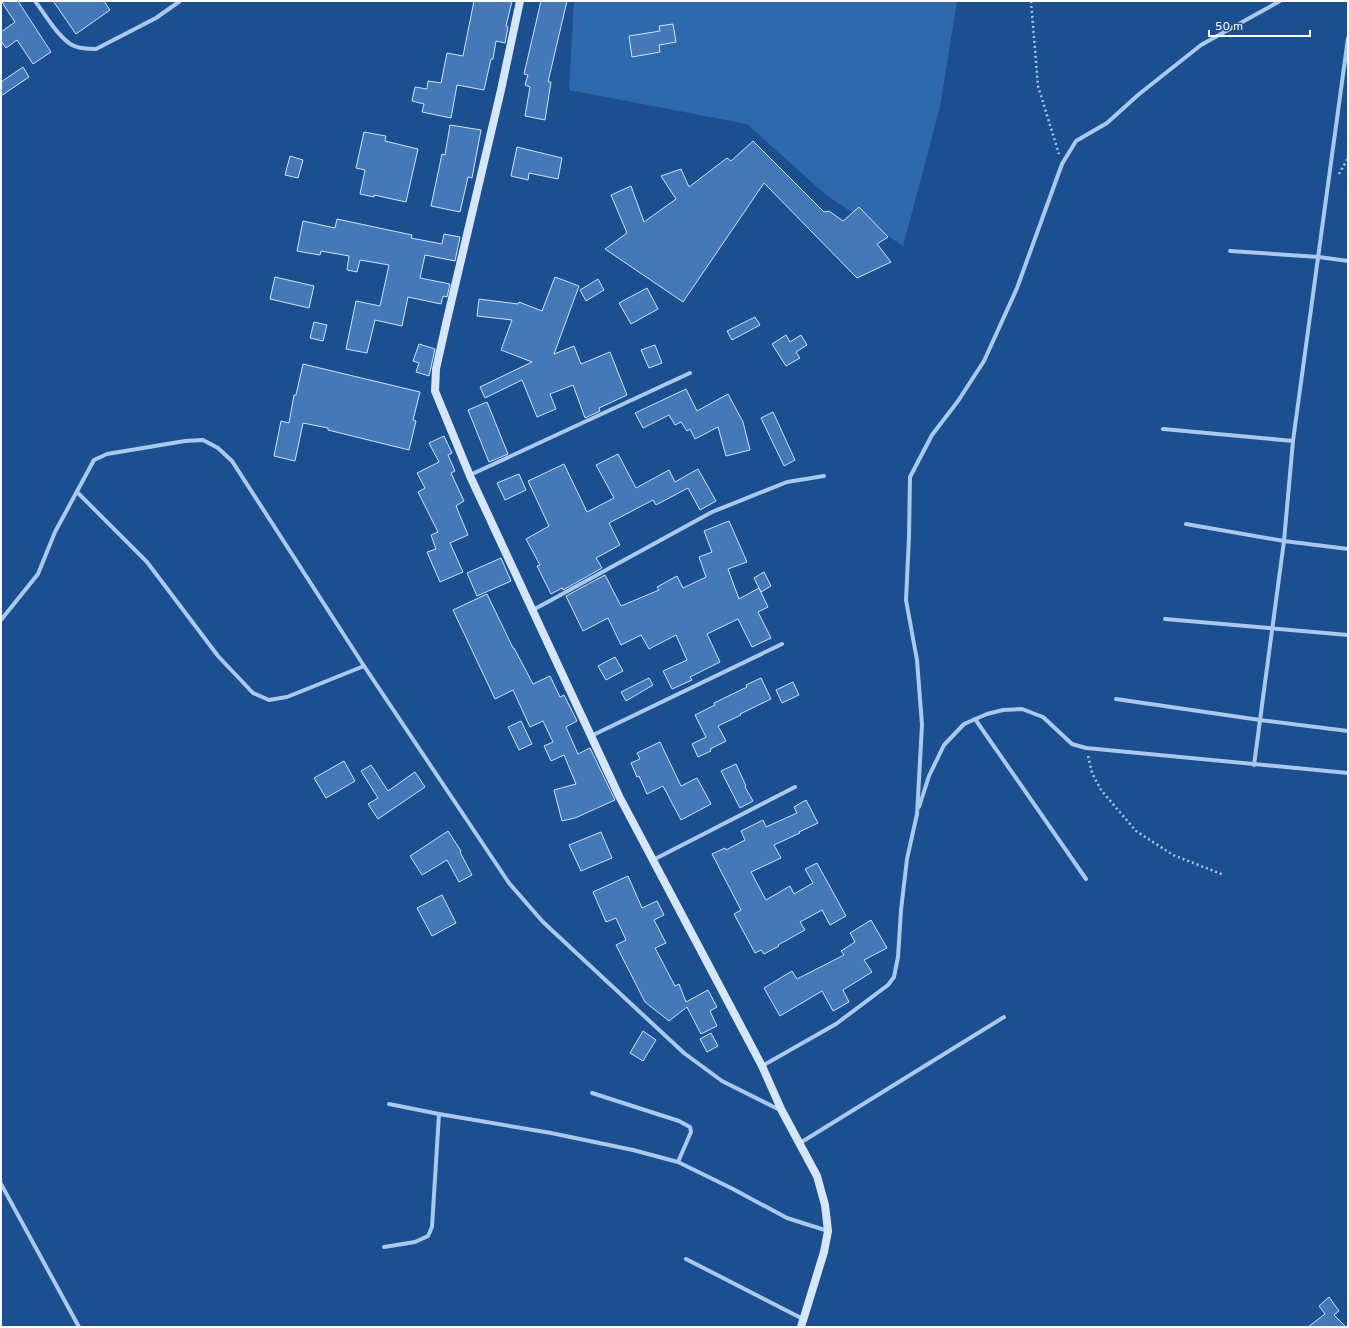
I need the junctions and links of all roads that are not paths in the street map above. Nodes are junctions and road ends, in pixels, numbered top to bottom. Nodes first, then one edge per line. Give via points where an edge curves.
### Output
1 (35, 1) edge
2 (180, 1) edge
3 (520, 1) edge
4 (1280, 1) edge
5 (1348, 38) edge
6 (1230, 251) dead end
7 (1319, 257) junction
8 (1348, 261) edge
9 (690, 373) dead end
10 (1163, 429) dead end
11 (1293, 441) junction
12 (470, 476) junction
13 (824, 476) dead end
14 (77, 492) junction
15 (1186, 524) dead end
16 (1284, 541) junction
17 (1348, 549) edge
18 (532, 610) junction
19 (1165, 619) dead end
20 (1, 620) edge
21 (1272, 627) junction
22 (1348, 635) edge
23 (782, 644) dead end
24 (364, 666) junction
25 (1116, 699) dead end
26 (975, 719) junction
27 (1260, 720) junction
28 (1348, 731) edge
29 (591, 736) junction
30 (1254, 765) junction
31 (1348, 773) edge
32 (795, 787) dead end
33 (917, 815) junction
34 (653, 860) junction
35 (1086, 879) dead end
36 (1004, 1018) dead end
37 (762, 1066) junction
38 (592, 1093) dead end
39 (389, 1104) dead end
40 (782, 1111) junction
41 (439, 1114) junction
42 (800, 1143) junction
43 (678, 1162) junction
44 (1, 1184) edge
45 (828, 1231) junction
46 (384, 1247) dead end
47 (686, 1259) dead end
48 (802, 1323) edge
49 (79, 1327) edge

1 - 2 street via 62,37 72,45 96,50 156,18
3 - 12 street via 436,369 435,391
4 - 33 street via 1201,45 1107,123 1076,142 1062,164 1017,288 984,361 932,435 910,477 906,600 917,660 922,725
5 - 7 street
6 - 7 street
7 - 8 street
7 - 11 street
9 - 12 street
10 - 11 street
11 - 16 street
12 - 18 street
13 - 18 street via 787,482 712,512
14 - 20 street via 55,532 38,574
14 - 24 street via 147,562 218,656 252,693 269,700 287,697
14 - 24 street via 94,460 107,454 203,440 218,448 232,461
15 - 16 street
16 - 17 street
16 - 21 street
18 - 29 street
19 - 21 street
21 - 22 street
21 - 27 street
23 - 29 street
24 - 40 street via 509,883 543,922 684,1053 722,1082
25 - 27 street
26 - 30 street via 1003,710 1022,709 1043,717 1072,744 1086,748
26 - 33 street via 964,724 944,745 929,776
26 - 35 street
27 - 28 street
27 - 30 street
29 - 34 street
30 - 31 street
32 - 34 street
33 - 37 street via 907,859 894,977 888,985 836,1024
34 - 37 street
36 - 42 street
37 - 40 street
38 - 43 street via 679,1121 690,1127 691,1132
39 - 41 street
40 - 42 street
41 - 43 street via 551,1133
41 - 46 street via 432,1227 428,1236 415,1242
42 - 45 street via 817,1176 825,1205
43 - 45 street via 787,1218
44 - 49 street
45 - 48 street
47 - 48 street

